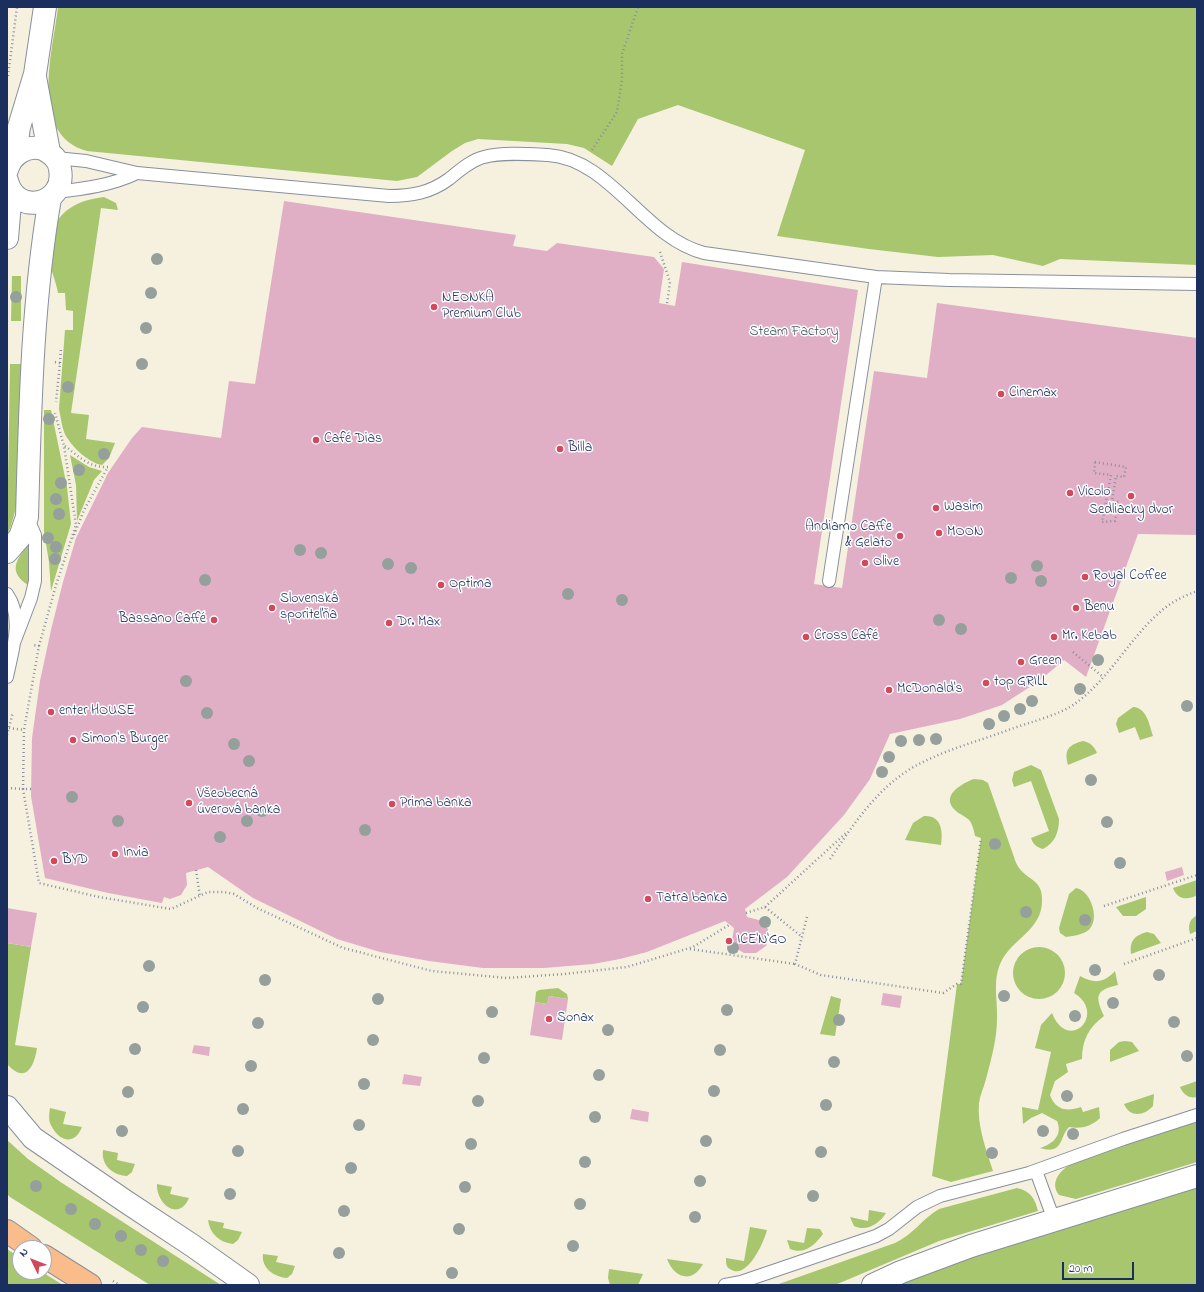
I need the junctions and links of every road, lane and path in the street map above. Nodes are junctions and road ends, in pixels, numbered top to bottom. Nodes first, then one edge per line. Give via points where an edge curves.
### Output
1 (17, 7) edge
2 (45, 7) edge
3 (638, 7) edge
4 (34, 74) junction
5 (8, 79) edge
6 (52, 155) junction
7 (11, 163) edge
8 (581, 166) junction
9 (137, 173) junction
10 (9, 186) edge
11 (53, 195) junction
12 (651, 223) junction
13 (7, 238) edge
14 (876, 277) junction
15 (1197, 284) edge
16 (666, 304) dead end
17 (61, 347) dead end
18 (33, 355) junction
19 (60, 364) junction
20 (56, 403) dead end
21 (55, 411) dead end
22 (64, 446) junction
23 (1095, 462) joint
24 (27, 517) junction
25 (68, 550) junction
26 (7, 552) edge
27 (829, 581) dead end
28 (1197, 590) edge
29 (7, 594) edge
30 (15, 640) junction
31 (39, 646) junction
32 (1073, 652) dead end
33 (7, 677) edge
34 (1103, 677) junction
35 (13, 712) dead end
36 (9, 728) junction
37 (24, 730) junction
38 (7, 736) edge
39 (7, 788) edge
40 (23, 789) junction
41 (31, 789) dead end
42 (850, 830) junction
43 (981, 838) dead end
44 (830, 859) dead end
45 (196, 870) dead end
46 (1197, 875) edge
47 (200, 897) junction
48 (1104, 906) dead end
49 (765, 907) junction
50 (746, 913) dead end
51 (807, 917) dead end
52 (730, 925) dead end
53 (801, 936) junction
54 (1197, 938) edge
55 (688, 949) junction
56 (795, 964) junction
57 (1124, 964) dead end
58 (7, 1107) edge
59 (1197, 1115) edge
60 (1036, 1171) junction
61 (1197, 1176) edge
62 (1054, 1220) junction
63 (7, 1231) edge
64 (20, 1240) edge
65 (52, 1261) edge
66 (90, 1285) edge
67 (248, 1285) edge
68 (725, 1285) edge
69 (873, 1285) edge

1 - 5 path
2 - 4 street
3 - 8 path via 622,54 622,80 617,112
4 - 6 street
4 - 7 street
6 - 7 street via 41,148 31,148 23,150
6 - 9 lane
6 - 11 street via 62,175
8 - 9 lane via 549,155 495,155 473,162 431,190 417,195 389,196
8 - 12 lane via 614,186
9 - 11 lane via 125,179
10 - 11 street via 17,198 29,202 42,202
10 - 13 street
11 - 18 street via 42,241
12 - 14 lane via 690,250
12 - 16 path via 670,282
14 - 15 lane
14 - 27 lane
17 - 19 path
18 - 19 path
18 - 24 street
19 - 20 path
21 - 22 path
22 - 25 path via 76,525
22 - 25 path via 90,464 108,467 84,510
23 - 23 path via 1094,473 1111,475 1102,522 1115,521 1118,502 1112,501 1116,476 1124,477 1126,467
24 - 26 street via 20,537
24 - 30 lane via 35,536 35,581
25 - 31 path
28 - 34 path via 1161,611
29 - 30 lane via 14,611
30 - 31 path
30 - 33 lane
31 - 37 path
32 - 34 path
34 - 42 path via 1076,703 1066,708 936,756 909,770 882,791
35 - 36 path
36 - 37 path
36 - 38 path
37 - 40 path
39 - 40 path
40 - 41 path
40 - 47 path via 39,883 99,897 171,909
42 - 44 path
42 - 49 path
43 - 56 path via 961,984 943,993 821,975
45 - 47 path
46 - 48 path
47 - 55 path via 216,891 234,894 257,908 344,948 432,971 507,978 564,974 627,967
49 - 50 path
49 - 53 path
51 - 53 path
52 - 55 path
53 - 56 path
54 - 57 path
55 - 56 path
58 - 67 street via 33,1138
59 - 60 lane
60 - 62 lane
60 - 68 lane via 934,1198 876,1236 741,1282
61 - 62 street
62 - 69 street via 964,1249
63 - 64 highway
65 - 66 highway

